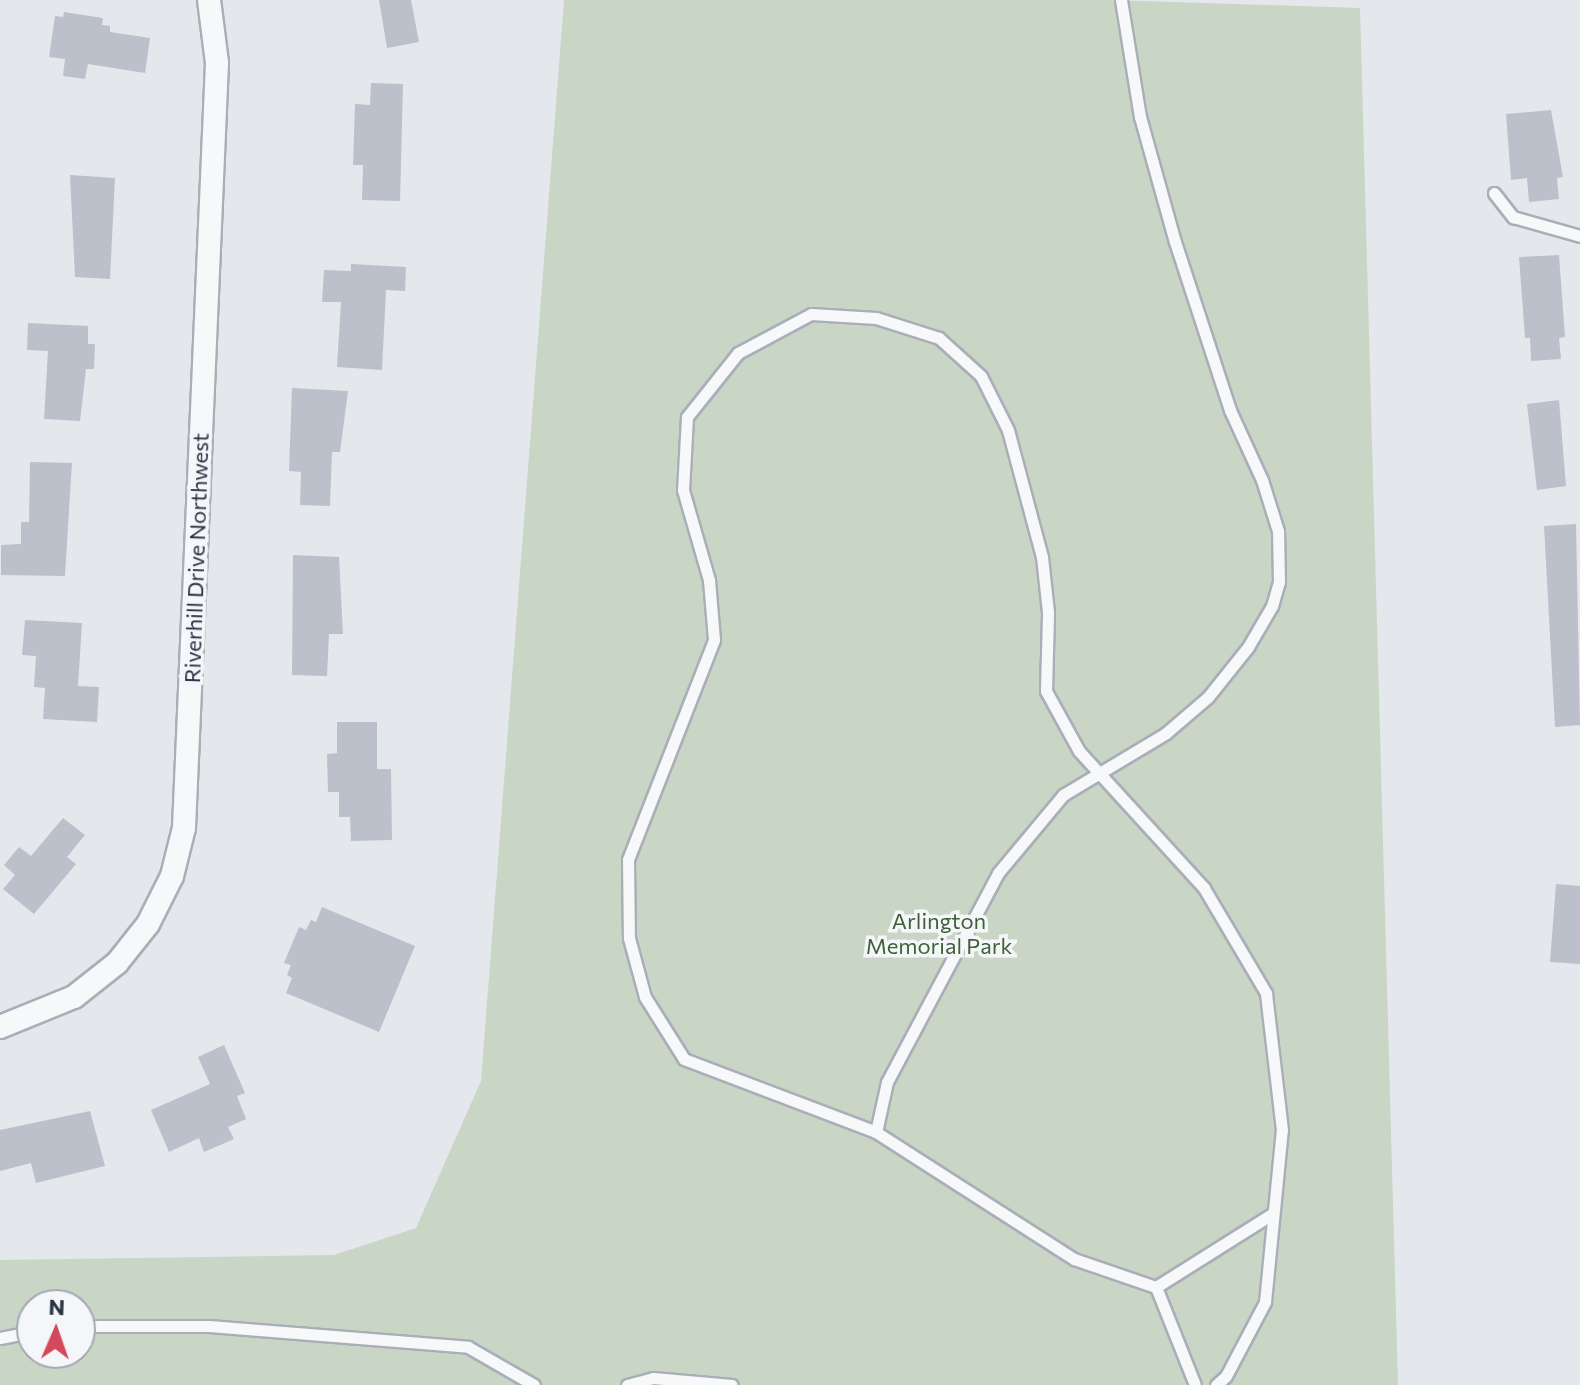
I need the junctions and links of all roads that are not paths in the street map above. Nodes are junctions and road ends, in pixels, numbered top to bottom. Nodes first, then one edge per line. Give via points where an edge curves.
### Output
1 (209, 0) edge
2 (1121, 0) edge
3 (1494, 193) dead end
4 (1580, 236) edge
5 (1099, 773) junction
6 (0, 1027) edge
7 (876, 1132) junction
8 (1272, 1214) junction
9 (1156, 1287) junction
10 (96, 1326) edge
11 (534, 1385) edge
12 (627, 1385) edge
13 (732, 1385) edge
14 (1195, 1385) edge
15 (1216, 1385) edge

1 - 6 street, Riverhill Drive Northwest via 217,63 184,828 172,876 148,924 117,963 74,997
2 - 5 lane via 1140,117 1175,242 1230,410 1262,480 1280,552 1272,606 1208,697 1166,733
3 - 4 lane via 1513,217
5 - 7 lane via 1063,795 998,873 887,1082
5 - 7 lane via 1079,751 1046,691 1048,612 1042,557 1008,430 981,376 939,338 876,318 811,314 738,353 687,417 683,490 709,580 714,640 628,860 629,938 645,997 684,1059
5 - 8 lane via 1204,888 1266,993 1282,1130
7 - 9 lane via 1074,1259
8 - 9 lane
8 - 15 lane via 1265,1302 1226,1376
9 - 14 lane
10 - 11 lane via 209,1326 468,1347
12 - 13 lane via 653,1378

